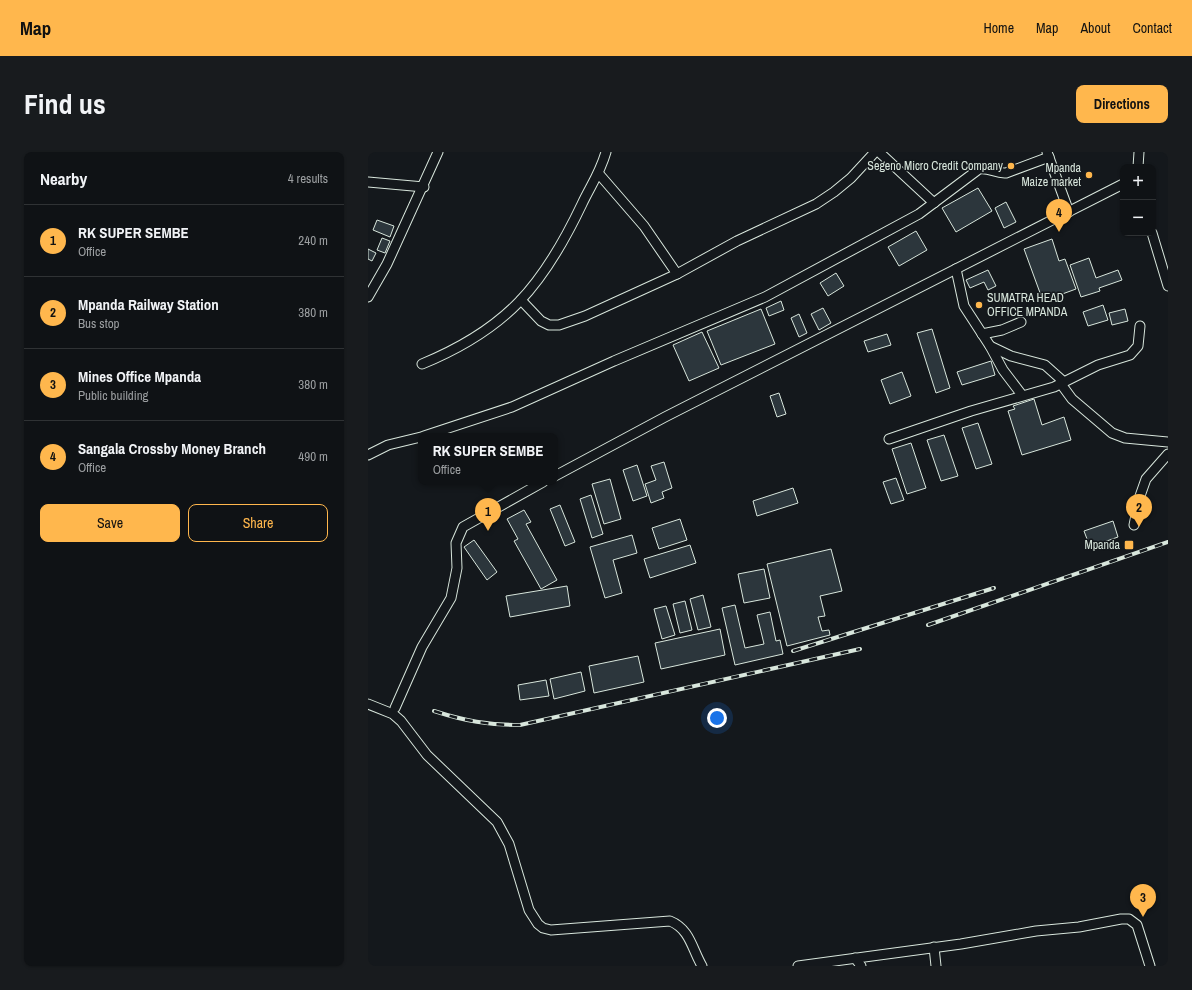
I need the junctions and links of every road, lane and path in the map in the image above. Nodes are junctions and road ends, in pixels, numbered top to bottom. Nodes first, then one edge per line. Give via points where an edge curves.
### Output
1 (438, 152) edge
2 (606, 152) edge
3 (875, 152) edge
4 (879, 152) edge
5 (1139, 152) edge
6 (1048, 154) edge
7 (1138, 164) edge
8 (599, 174) junction
9 (368, 182) edge
10 (1120, 186) edge
11 (424, 187) junction
12 (934, 203) junction
13 (1069, 212) junction
14 (1153, 236) edge
15 (956, 269) junction
16 (677, 274) junction
17 (1168, 286) edge
18 (368, 297) edge
19 (521, 300) junction
20 (1021, 322) dead end
21 (1140, 326) dead end
22 (982, 334) junction
23 (990, 346) junction
24 (422, 364) dead end
25 (1063, 383) junction
26 (1022, 395) junction
27 (433, 433) edge
28 (418, 438) edge
29 (889, 439) dead end
30 (1168, 442) edge
31 (368, 454) edge
32 (1168, 454) edge
33 (558, 474) edge
34 (538, 485) edge
35 (1134, 525) dead end
36 (368, 704) edge
37 (395, 708) dead end
38 (934, 947) junction
39 (855, 958) junction
40 (702, 966) edge
41 (798, 966) edge
42 (861, 966) edge
43 (936, 966) edge
44 (1150, 966) edge

1 - 11 street
2 - 8 street
3 - 16 street via 840,187 816,204 737,241
4 - 12 street
5 - 7 street
6 - 12 street via 1006,173 999,174 979,169
6 - 13 street
8 - 16 street via 640,221
8 - 19 street via 560,246 539,279
9 - 11 street
10 - 13 street
11 - 18 street
12 - 27 street via 919,214 799,280 737,311 644,348 512,407
13 - 15 street
14 - 17 street
15 - 22 street via 964,306
15 - 33 street
16 - 19 street via 585,316 559,325 541,321
19 - 24 street via 485,332 455,350
20 - 22 street via 1002,330
21 - 25 street via 1138,346 1130,355 1098,365
22 - 23 street
23 - 25 street via 1011,356 1045,365
23 - 26 street via 1003,370
25 - 26 street
25 - 30 street via 1072,399 1112,433 1125,438
26 - 29 street
28 - 31 street via 388,445
32 - 35 street via 1146,479
34 - 37 street via 463,526 456,543 458,568 451,598 422,647
36 - 40 street via 392,714 401,721 427,755 497,822 509,844 529,910 543,928 551,930 670,921 682,927
38 - 39 street
38 - 43 street
38 - 44 street via 1129,919 1137,925
39 - 41 street
39 - 42 street

